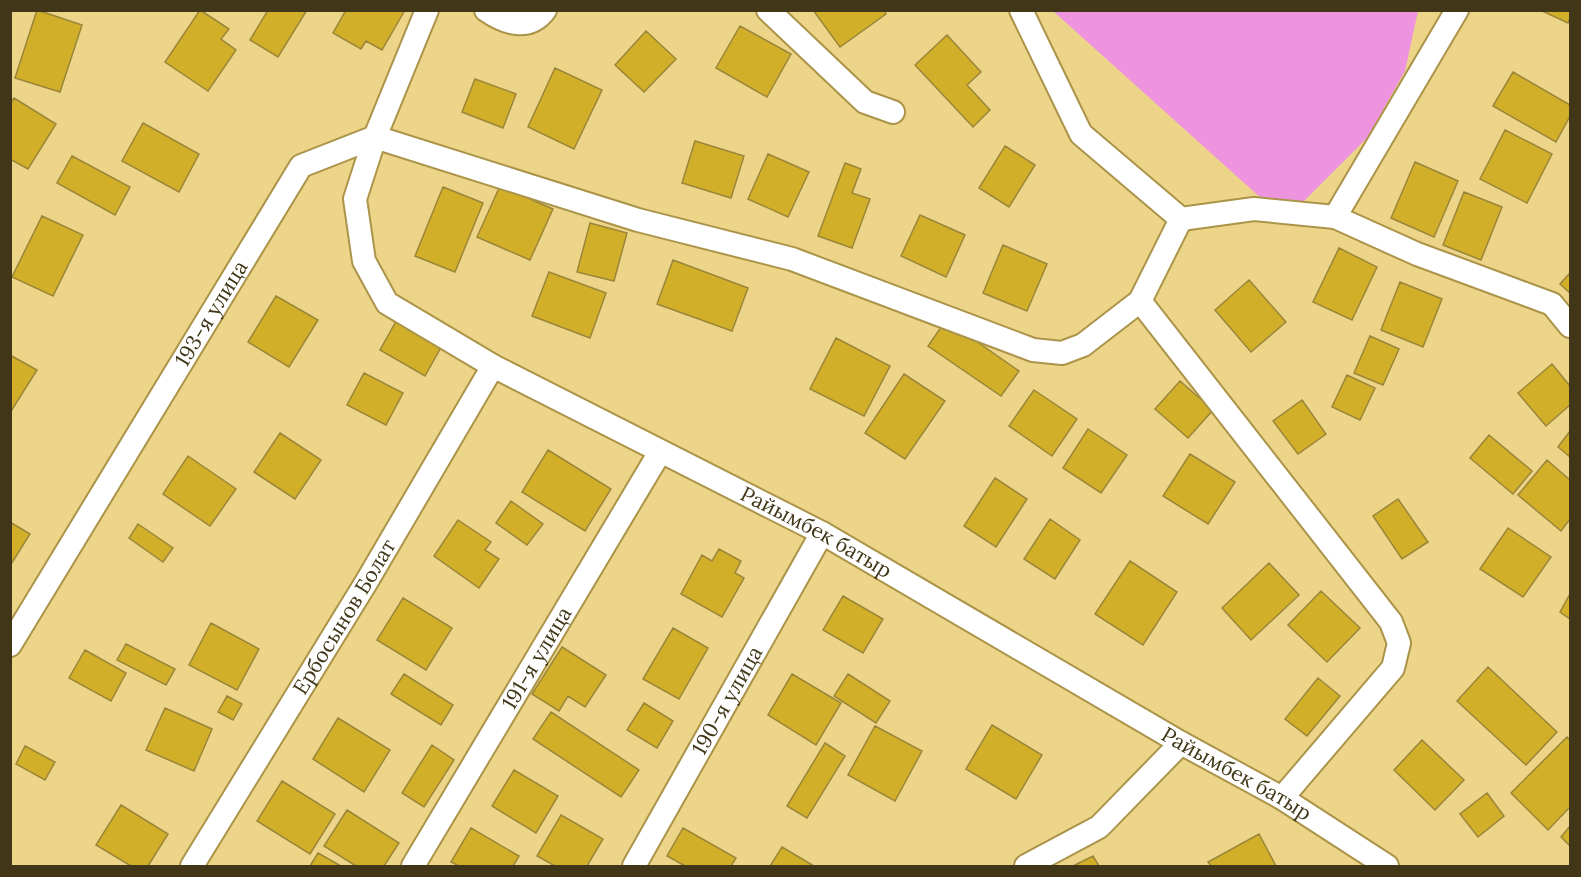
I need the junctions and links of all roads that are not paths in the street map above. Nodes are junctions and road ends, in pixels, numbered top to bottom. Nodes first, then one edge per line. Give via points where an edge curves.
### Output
1 (427, 10) edge
2 (486, 10) edge
3 (545, 10) edge
4 (768, 10) edge
5 (1021, 10) edge
6 (1457, 10) edge
7 (893, 112) dead end
8 (375, 137) junction
9 (1335, 217) junction
10 (1181, 219) junction
11 (1140, 301) junction
12 (1570, 326) edge
13 (493, 366) junction
14 (660, 452) junction
15 (822, 533) junction
16 (10, 645) edge
17 (1181, 743) junction
18 (1282, 798) junction
19 (192, 867) edge
20 (413, 867) edge
21 (634, 867) edge
22 (1026, 867) edge
23 (1387, 867) edge

1 - 8 street
2 - 3 street via 525,25 537,21
4 - 7 street via 865,102
5 - 10 street via 1081,134
6 - 9 street
8 - 11 street via 638,220 792,259 1033,350 1062,353 1083,345
8 - 13 street, Райымбек батыр via 355,199 364,261 387,303
8 - 16 street, 193-я улица via 301,166
9 - 10 street via 1254,209
9 - 12 street via 1417,254 1552,304
10 - 11 street
11 - 18 street via 1391,622 1399,643 1393,668
13 - 14 street, Райымбек батыр
13 - 19 street, Ербосынов Болат
14 - 15 street, Райымбек батыр
14 - 20 street, 191-я улица
15 - 17 street, Райымбек батыр
15 - 21 street, 190-я улица
17 - 18 street, Райымбек батыр
17 - 22 street via 1099,827
18 - 23 street, Райымбек батыр

